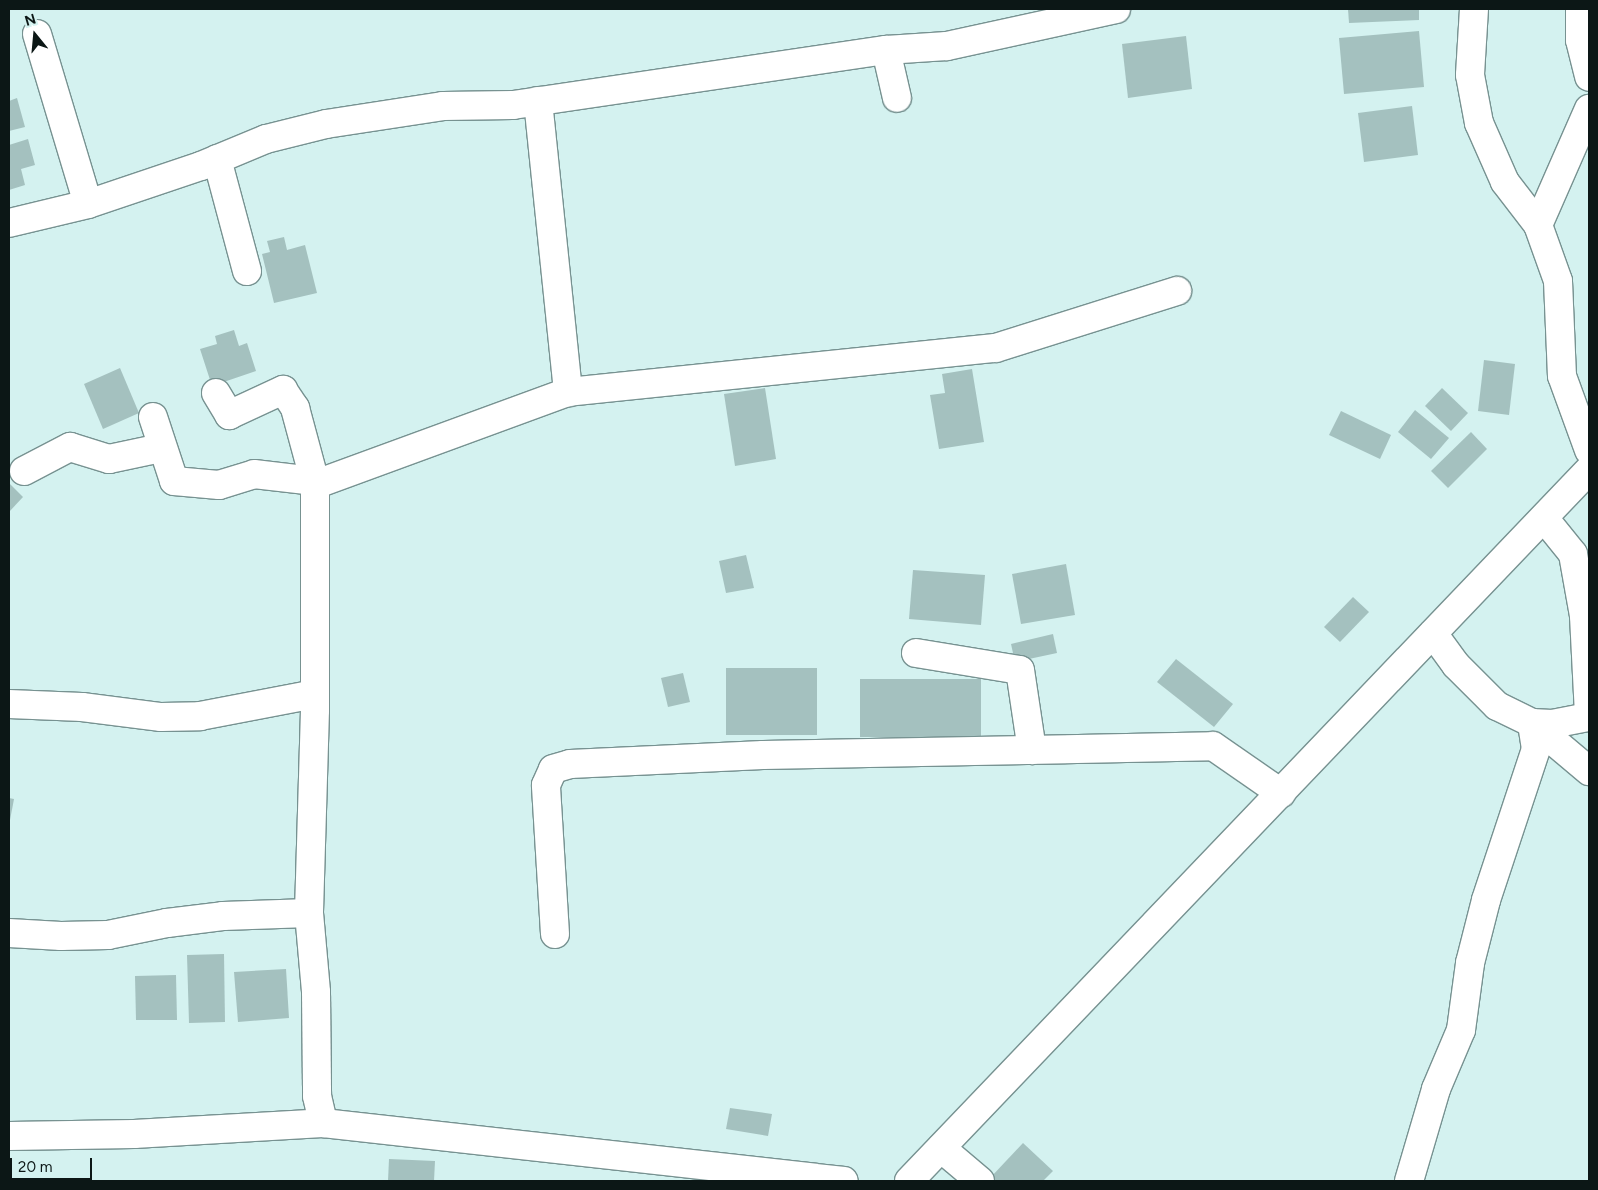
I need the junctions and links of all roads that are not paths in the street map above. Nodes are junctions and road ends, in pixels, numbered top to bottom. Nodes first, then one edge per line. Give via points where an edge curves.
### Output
1 (1116, 9) edge
2 (1474, 9) edge
3 (1580, 9) edge
4 (37, 34) dead end
5 (886, 50) junction
6 (1589, 78) edge
7 (897, 98) dead end
8 (538, 101) junction
9 (1589, 109) edge
10 (217, 159) junction
11 (88, 204) junction
12 (9, 223) edge
13 (1538, 226) junction
14 (247, 271) dead end
15 (1177, 291) dead end
16 (568, 392) junction
17 (216, 393) dead end
18 (153, 417) dead end
19 (161, 448) junction
20 (1589, 450) edge
21 (1589, 470) edge
22 (24, 471) dead end
23 (315, 482) junction
24 (1544, 518) junction
25 (1433, 633) junction
26 (916, 653) dead end
27 (315, 694) junction
28 (9, 704) edge
29 (1589, 716) edge
30 (1532, 724) junction
31 (1032, 750) junction
32 (1589, 771) edge
33 (1281, 793) junction
34 (309, 913) junction
35 (9, 933) edge
36 (555, 934) dead end
37 (323, 1123) junction
38 (9, 1136) edge
39 (941, 1148) junction
40 (844, 1181) edge
41 (909, 1181) edge
42 (980, 1181) edge
43 (1408, 1181) edge

1 - 5 street via 948,46
2 - 13 street via 1470,75 1479,123 1505,182
3 - 6 street via 1580,40
4 - 11 street
5 - 7 street
5 - 8 street
8 - 10 street via 443,106 326,124 266,139
8 - 16 street
9 - 13 street
10 - 11 street
10 - 14 street
11 - 12 street
13 - 20 street via 1558,281 1562,376
15 - 16 street via 996,348
16 - 23 street
17 - 23 street via 229,415 283,390 295,408
18 - 19 street
19 - 22 street via 109,459 70,447
19 - 23 street via 174,481 219,485 254,474
21 - 24 street
23 - 27 street
24 - 25 street
24 - 29 street via 1573,554 1584,616
25 - 30 street via 1456,665 1497,706
25 - 33 street
26 - 31 street via 1020,670
27 - 28 street via 190,716 161,717 82,707
27 - 34 street
29 - 30 street via 1552,724
30 - 32 street
30 - 43 street via 1536,749 1486,900 1470,962 1461,1030 1436,1088
31 - 33 street via 1213,746
31 - 36 street via 744,756 570,764 553,769 546,785 545,804
33 - 39 street
34 - 35 street via 167,922 108,935
34 - 37 street via 316,992 318,1096
37 - 38 street via 134,1134
37 - 40 street
39 - 41 street
39 - 42 street

